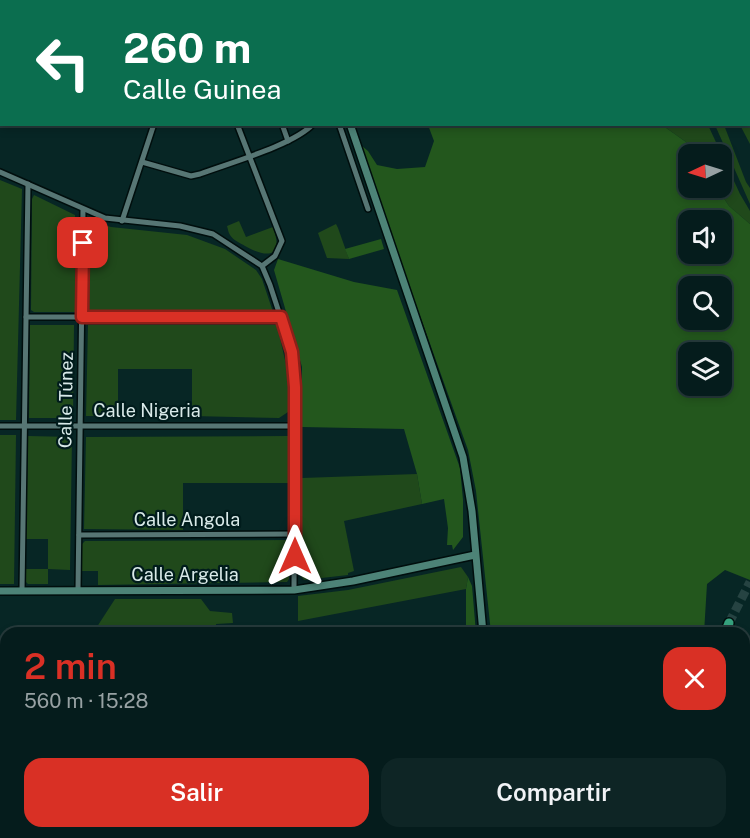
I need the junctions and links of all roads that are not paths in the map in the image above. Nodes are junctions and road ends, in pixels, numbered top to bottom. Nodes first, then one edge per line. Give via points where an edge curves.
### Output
1 (153, 126) edge
2 (238, 126) edge
3 (283, 126) edge
4 (312, 126) edge
5 (340, 126) edge
6 (351, 126) edge
7 (288, 141) junction
8 (250, 155) junction
9 (142, 162) junction
10 (0, 172) edge
11 (28, 184) junction
12 (368, 209) dead end
13 (83, 210) junction
14 (122, 221) junction
15 (262, 266) junction
16 (26, 317) junction
17 (82, 317) junction
18 (281, 317) junction
19 (0, 426) edge
20 (24, 426) junction
21 (81, 426) junction
22 (295, 426) junction
23 (295, 534) junction
24 (79, 535) junction
25 (475, 555) junction
26 (78, 590) junction
27 (294, 590) junction
28 (0, 591) edge
29 (22, 591) junction
30 (729, 623) tunnel mouth
31 (482, 627) edge
32 (727, 627) edge

1 - 9 street
2 - 8 street
3 - 7 street
4 - 7 street
5 - 12 street
6 - 25 street via 463,457 469,481
7 - 8 street
8 - 9 street via 191,176
8 - 15 street via 282,241 275,256
9 - 14 street
10 - 11 street
11 - 13 street
11 - 16 street
13 - 14 street
13 - 17 street, Calle Túnez
14 - 15 street via 180,226 213,234
15 - 18 street
16 - 17 street
16 - 20 street
17 - 18 street
17 - 21 street, Calle Túnez
18 - 22 street via 292,352
19 - 20 street, Calle Nigeria
20 - 21 street, Calle Nigeria
20 - 29 street
21 - 22 street, Calle Nigeria
21 - 24 street, Calle Túnez
22 - 23 street
23 - 24 street, Calle Angola
23 - 27 street
24 - 26 street, Calle Túnez
25 - 27 street, Calle Argelia
25 - 31 street
26 - 27 street, Calle Argelia
26 - 29 street, Calle Argelia
28 - 29 street, Calle Argelia
30 - 32 highway

